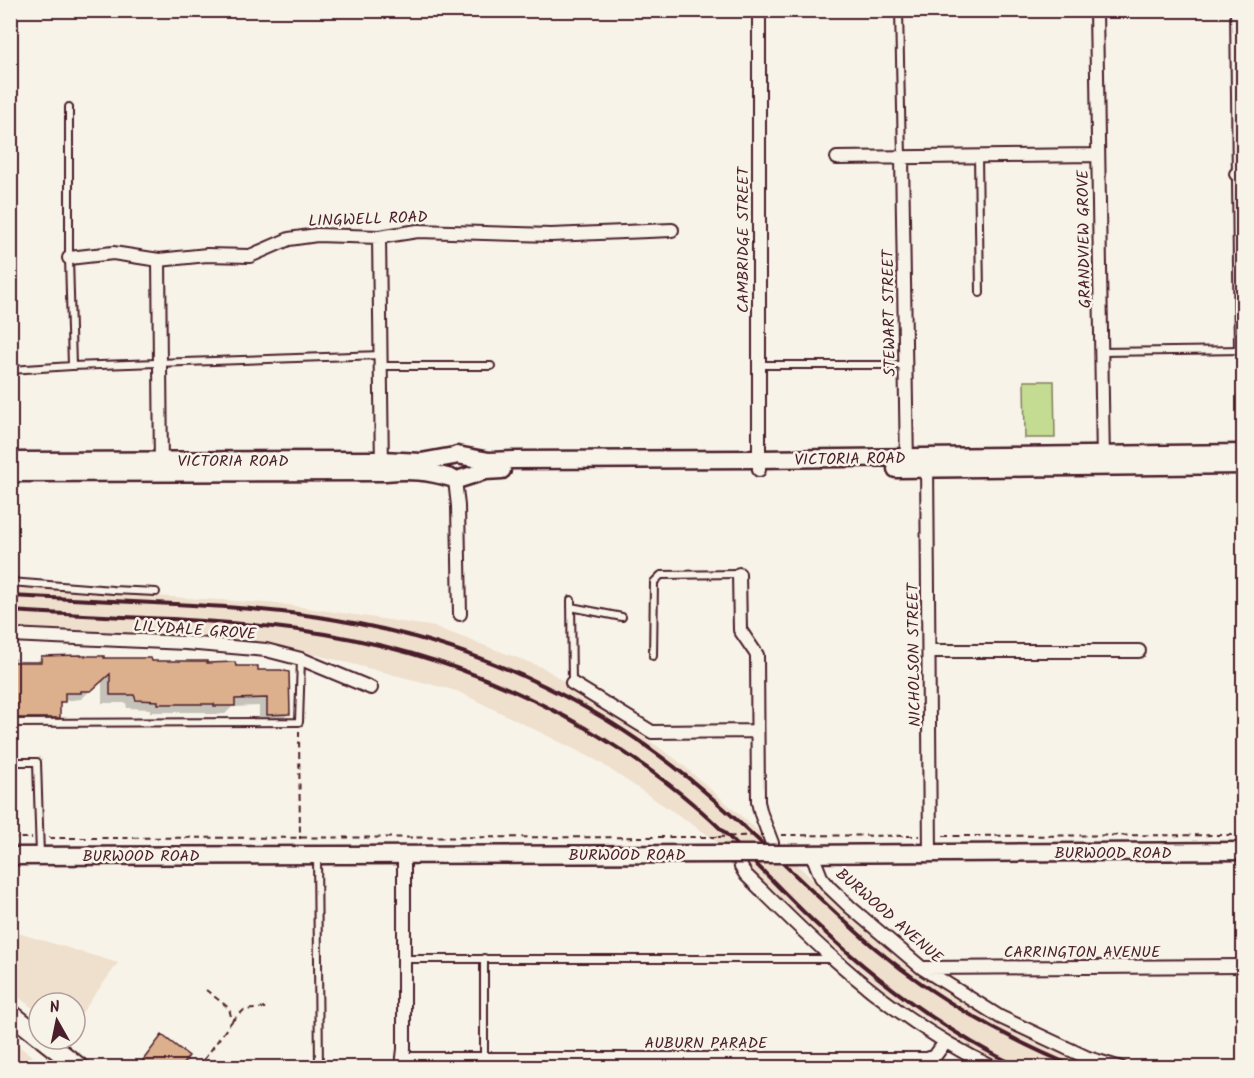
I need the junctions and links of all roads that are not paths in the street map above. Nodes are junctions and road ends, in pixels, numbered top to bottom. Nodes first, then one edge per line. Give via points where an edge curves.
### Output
1 (759, 10) edge
2 (899, 10) edge
3 (1096, 10) edge
4 (1234, 10) edge
5 (69, 106) dead end
6 (1235, 112) junction
7 (1244, 112) edge
8 (1098, 155) junction
9 (978, 156) junction
10 (902, 157) junction
11 (837, 158) dead end
12 (1240, 174) edge
13 (672, 230) dead end
14 (379, 237) junction
15 (69, 258) junction
16 (159, 260) junction
17 (980, 294) dead end
18 (1241, 350) edge
19 (1101, 352) junction
20 (381, 361) junction
21 (160, 364) junction
22 (759, 365) junction
23 (905, 365) junction
24 (72, 366) junction
25 (491, 366) dead end
26 (10, 370) edge
27 (1244, 453) edge
28 (455, 456) junction
29 (1103, 460) junction
30 (10, 461) edge
31 (927, 462) junction
32 (907, 463) junction
33 (572, 465) junction
34 (759, 465) junction
35 (1244, 465) edge
36 (161, 466) junction
37 (382, 466) junction
38 (10, 472) edge
39 (455, 479) junction
40 (740, 574) joint
41 (10, 582) edge
42 (156, 592) dead end
43 (460, 614) dead end
44 (622, 617) dead end
45 (10, 635) edge
46 (929, 651) junction
47 (1139, 651) dead end
48 (653, 656) dead end
49 (301, 659) junction
50 (572, 682) joint
51 (371, 688) dead end
52 (10, 723) edge
53 (757, 731) junction
54 (10, 762) edge
55 (768, 837) road end
56 (306, 849) junction
57 (1244, 851) edge
58 (930, 853) junction
59 (404, 854) junction
60 (812, 854) junction
61 (10, 856) edge
62 (40, 856) junction
63 (736, 857) junction
64 (484, 958) junction
65 (403, 959) junction
66 (834, 959) junction
67 (1244, 966) edge
68 (922, 968) junction
69 (10, 1013) edge
70 (27, 1026) edge
71 (945, 1041) junction
72 (58, 1051) edge
73 (484, 1063) edge
74 (403, 1064) edge
75 (80, 1068) edge
76 (319, 1068) edge
77 (994, 1068) edge
78 (1121, 1068) edge

1 - 22 street, CAMBRIDGE STREET
2 - 10 lane
3 - 8 street, GRANDVIEW GROVE
4 - 6 lane
5 - 15 lane
6 - 7 lane
6 - 12 lane
8 - 9 street
8 - 19 street, GRANDVIEW GROVE
9 - 10 street
9 - 17 lane
10 - 11 street
10 - 23 street, STEWART STREET
12 - 18 lane
13 - 14 street, LINGWELL ROAD via 551,235 418,231
14 - 16 street, LINGWELL ROAD via 317,235 289,239 250,256
14 - 20 street
15 - 16 street, LINGWELL ROAD via 113,253
15 - 24 lane
16 - 21 street
18 - 19 lane
19 - 29 street, GRANDVIEW GROVE
20 - 21 lane
20 - 25 lane
20 - 37 street
21 - 24 lane
21 - 36 street
22 - 23 lane
22 - 34 street, CAMBRIDGE STREET
23 - 32 street, STEWART STREET
24 - 26 lane
27 - 29 street, VICTORIA ROAD
28 - 33 street, VICTORIA ROAD
28 - 37 street, VICTORIA ROAD
28 - 39 street via 448,459 444,468
29 - 31 street, VICTORIA ROAD
29 - 35 street, VICTORIA ROAD
30 - 36 street, VICTORIA ROAD
31 - 32 street, VICTORIA ROAD
31 - 46 street, NICHOLSON STREET
32 - 34 street, VICTORIA ROAD
33 - 34 street, VICTORIA ROAD
33 - 39 street, VICTORIA ROAD via 492,470
36 - 37 street, VICTORIA ROAD
36 - 38 street, VICTORIA ROAD
37 - 39 street, VICTORIA ROAD
39 - 43 street
40 - 48 lane via 661,575 654,582
40 - 53 street via 740,630 757,655
41 - 42 lane
44 - 50 lane via 571,604
45 - 49 street, LILYDALE GROVE via 186,643 266,650
46 - 47 street
46 - 58 street, NICHOLSON STREET
49 - 51 street, LILYDALE GROVE
49 - 52 lane via 299,722
50 - 53 street via 652,732
53 - 55 street via 758,802
54 - 62 lane via 37,762
56 - 59 street, BURWOOD ROAD
56 - 62 street, BURWOOD ROAD
56 - 76 lane
57 - 58 street, BURWOOD ROAD
58 - 60 street, BURWOOD ROAD
59 - 63 street, BURWOOD ROAD
59 - 65 street
60 - 63 street, BURWOOD ROAD, bridge
60 - 68 street, BURWOOD AVENUE via 821,877 836,894
61 - 62 street, BURWOOD ROAD
63 - 66 street via 746,875
64 - 65 lane
64 - 66 lane
64 - 73 lane
65 - 74 street
66 - 71 street via 895,1008
67 - 68 street, CARRINGTON AVENUE
68 - 78 street, BURWOOD AVENUE via 1000,1017 1088,1058
69 - 70 main road
71 - 73 street, AUBURN PARADE via 935,1056 927,1059
71 - 77 street
72 - 75 main road
73 - 74 street, AUBURN PARADE

